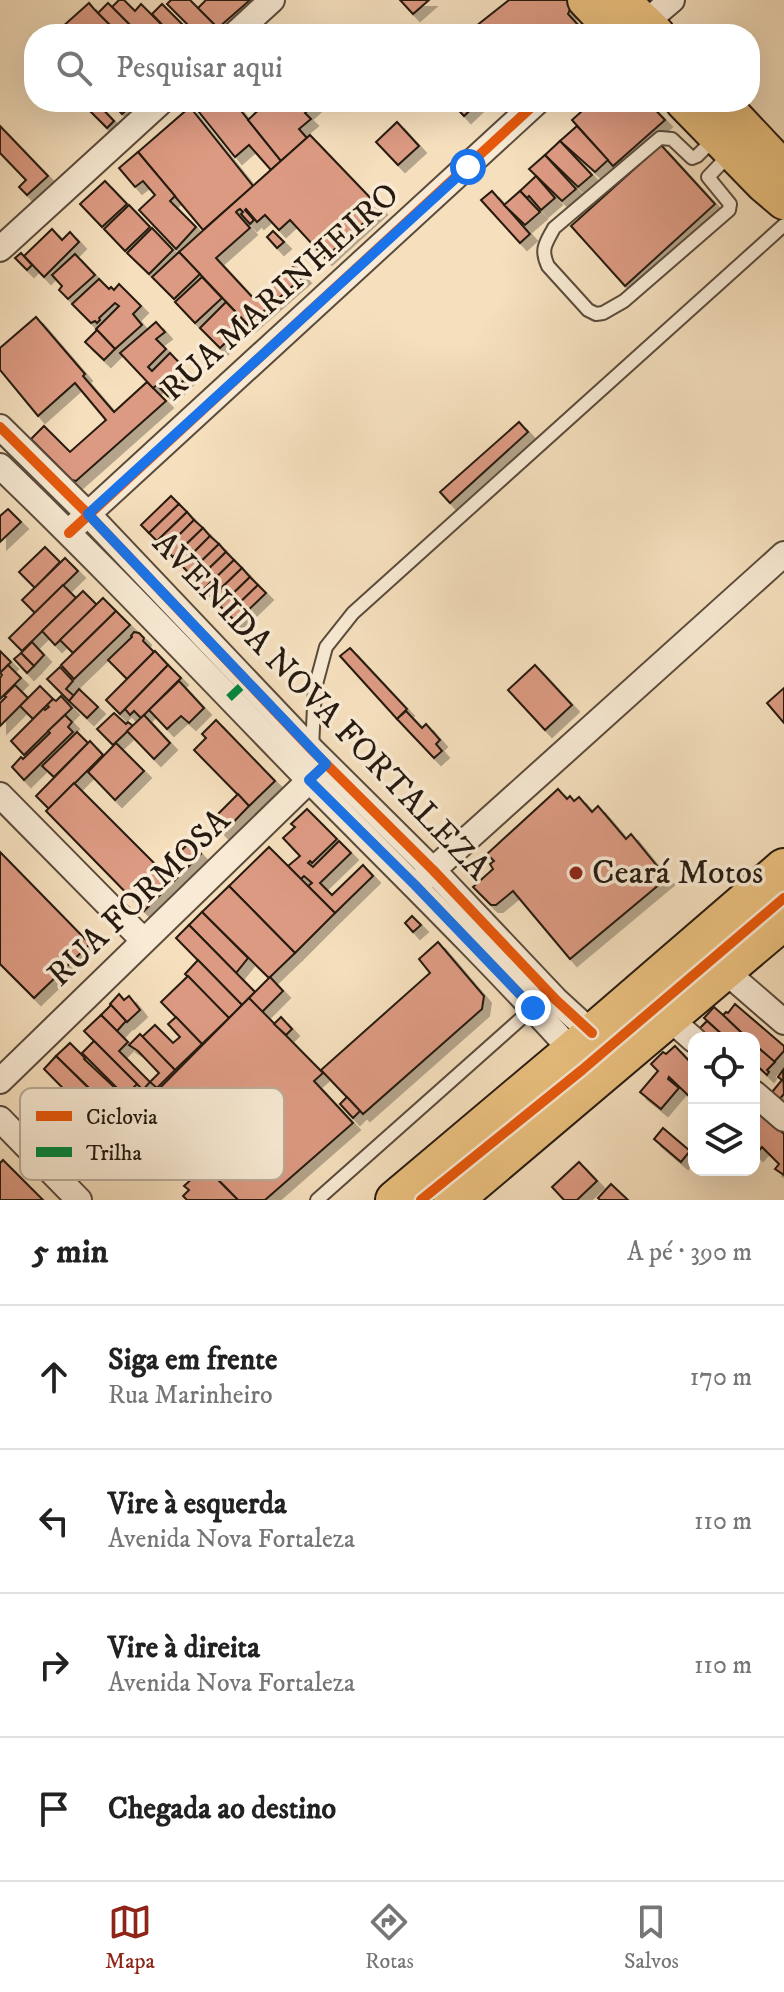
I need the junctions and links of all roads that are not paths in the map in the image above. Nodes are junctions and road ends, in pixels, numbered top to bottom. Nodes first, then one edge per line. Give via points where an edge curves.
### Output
1 (272, 0) edge
2 (246, 24) edge
3 (150, 112) edge
4 (526, 112) edge
5 (698, 112) edge
6 (723, 130) edge
7 (784, 170) edge
8 (784, 201) edge
9 (784, 225) edge
10 (0, 249) edge
11 (0, 427) edge
12 (0, 466) edge
13 (88, 514) junction
14 (69, 533) junction
15 (784, 554) edge
16 (316, 765) junction
17 (0, 795) edge
18 (784, 868) edge
19 (424, 878) junction
20 (784, 920) edge
21 (143, 940) junction
22 (725, 971) junction
23 (533, 1008) junction
24 (784, 1022) edge
25 (681, 1029) edge
26 (582, 1042) junction
27 (0, 1081) edge
28 (760, 1098) edge
29 (0, 1119) edge
30 (784, 1119) edge
31 (20, 1140) edge
32 (59, 1180) edge
33 (79, 1200) edge
34 (317, 1200) edge
35 (395, 1200) edge
36 (453, 1200) edge

1 - 2 street
3 - 10 street
4 - 13 street, RUA MARINHEIRO
5 - 6 main road
6 - 6 lane via 708,177 730,204 729,210 624,301 603,313 588,310 544,258 543,248 554,228 660,138 672,139 692,158
6 - 7 main road
6 - 8 main road via 764,184
9 - 16 lane via 353,613 326,647 315,688
11 - 13 street, AVENIDA NOVA FORTALEZA
12 - 14 street, AVENIDA NOVA FORTALEZA
13 - 14 street, RUA MARINHEIRO
13 - 16 street, AVENIDA NOVA FORTALEZA
14 - 16 street, AVENIDA NOVA FORTALEZA
15 - 19 street
16 - 19 street, AVENIDA NOVA FORTALEZA
16 - 21 street, RUA FORMOSA
17 - 21 street
18 - 26 highway
19 - 23 street, AVENIDA NOVA FORTALEZA
19 - 26 street, AVENIDA NOVA FORTALEZA via 556,1000
20 - 22 highway
21 - 27 street, RUA FORMOSA
22 - 24 street
22 - 25 highway
23 - 26 street, AVENIDA NOVA FORTALEZA
23 - 34 lane
25 - 36 highway
26 - 35 highway
28 - 30 street
29 - 31 street
32 - 33 street

